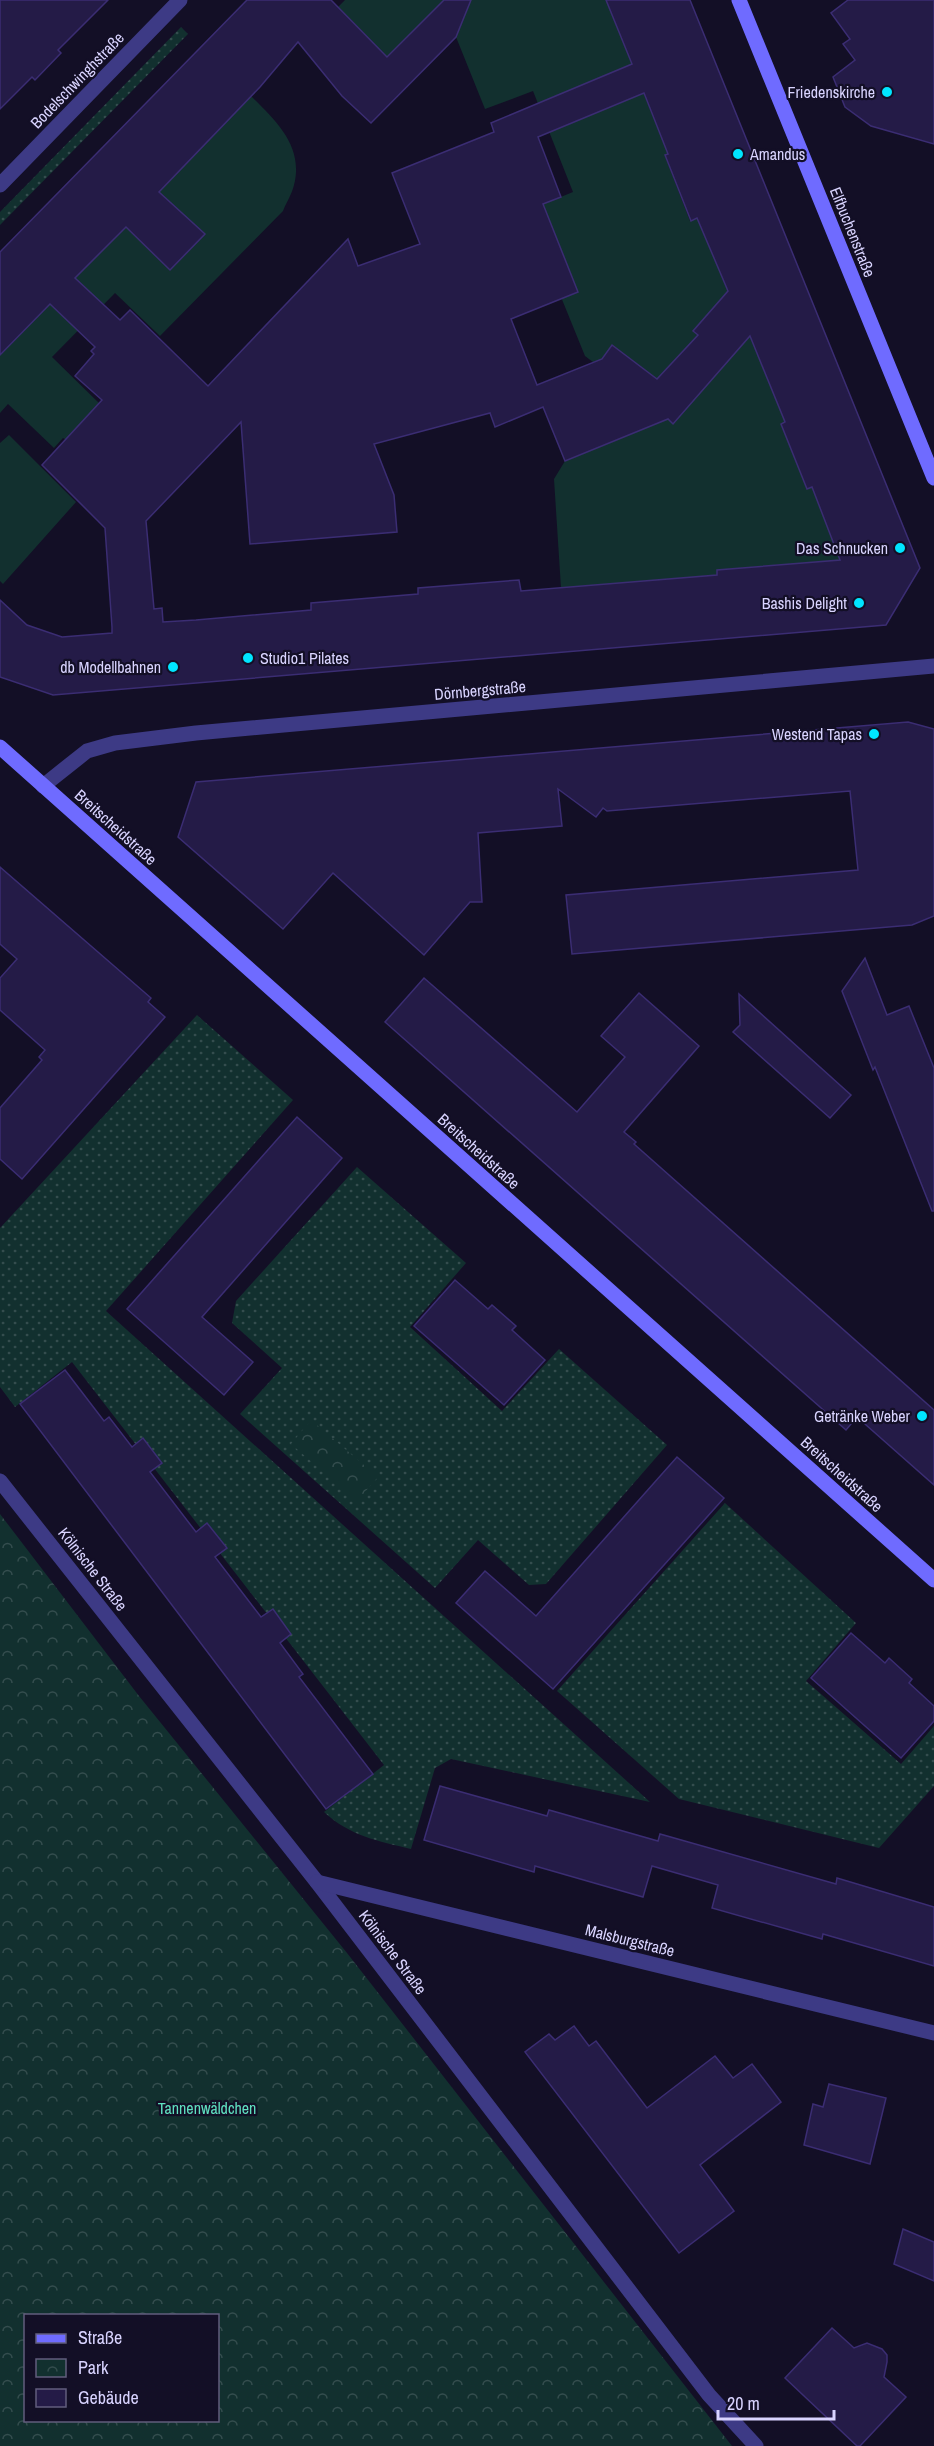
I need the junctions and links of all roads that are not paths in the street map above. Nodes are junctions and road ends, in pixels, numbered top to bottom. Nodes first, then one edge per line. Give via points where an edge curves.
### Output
1 (180, 0) edge
2 (740, 0) edge
3 (0, 185) edge
4 (934, 478) edge
5 (934, 666) edge
6 (0, 747) edge
7 (43, 786) junction
8 (0, 1481) edge
9 (934, 1580) edge
10 (317, 1882) junction
11 (934, 2032) edge
12 (756, 2446) edge

1 - 3 street, Bodelschwinghstraße
2 - 4 main road, Elfbuchenstraße
5 - 7 street, Dörnbergstraße via 115,743 87,751
6 - 7 main road, Breitscheidstraße
7 - 9 main road, Breitscheidstraße
8 - 10 street, Kölnische Straße
10 - 11 street, Malsburgstraße
10 - 12 street, Kölnische Straße via 709,2395

